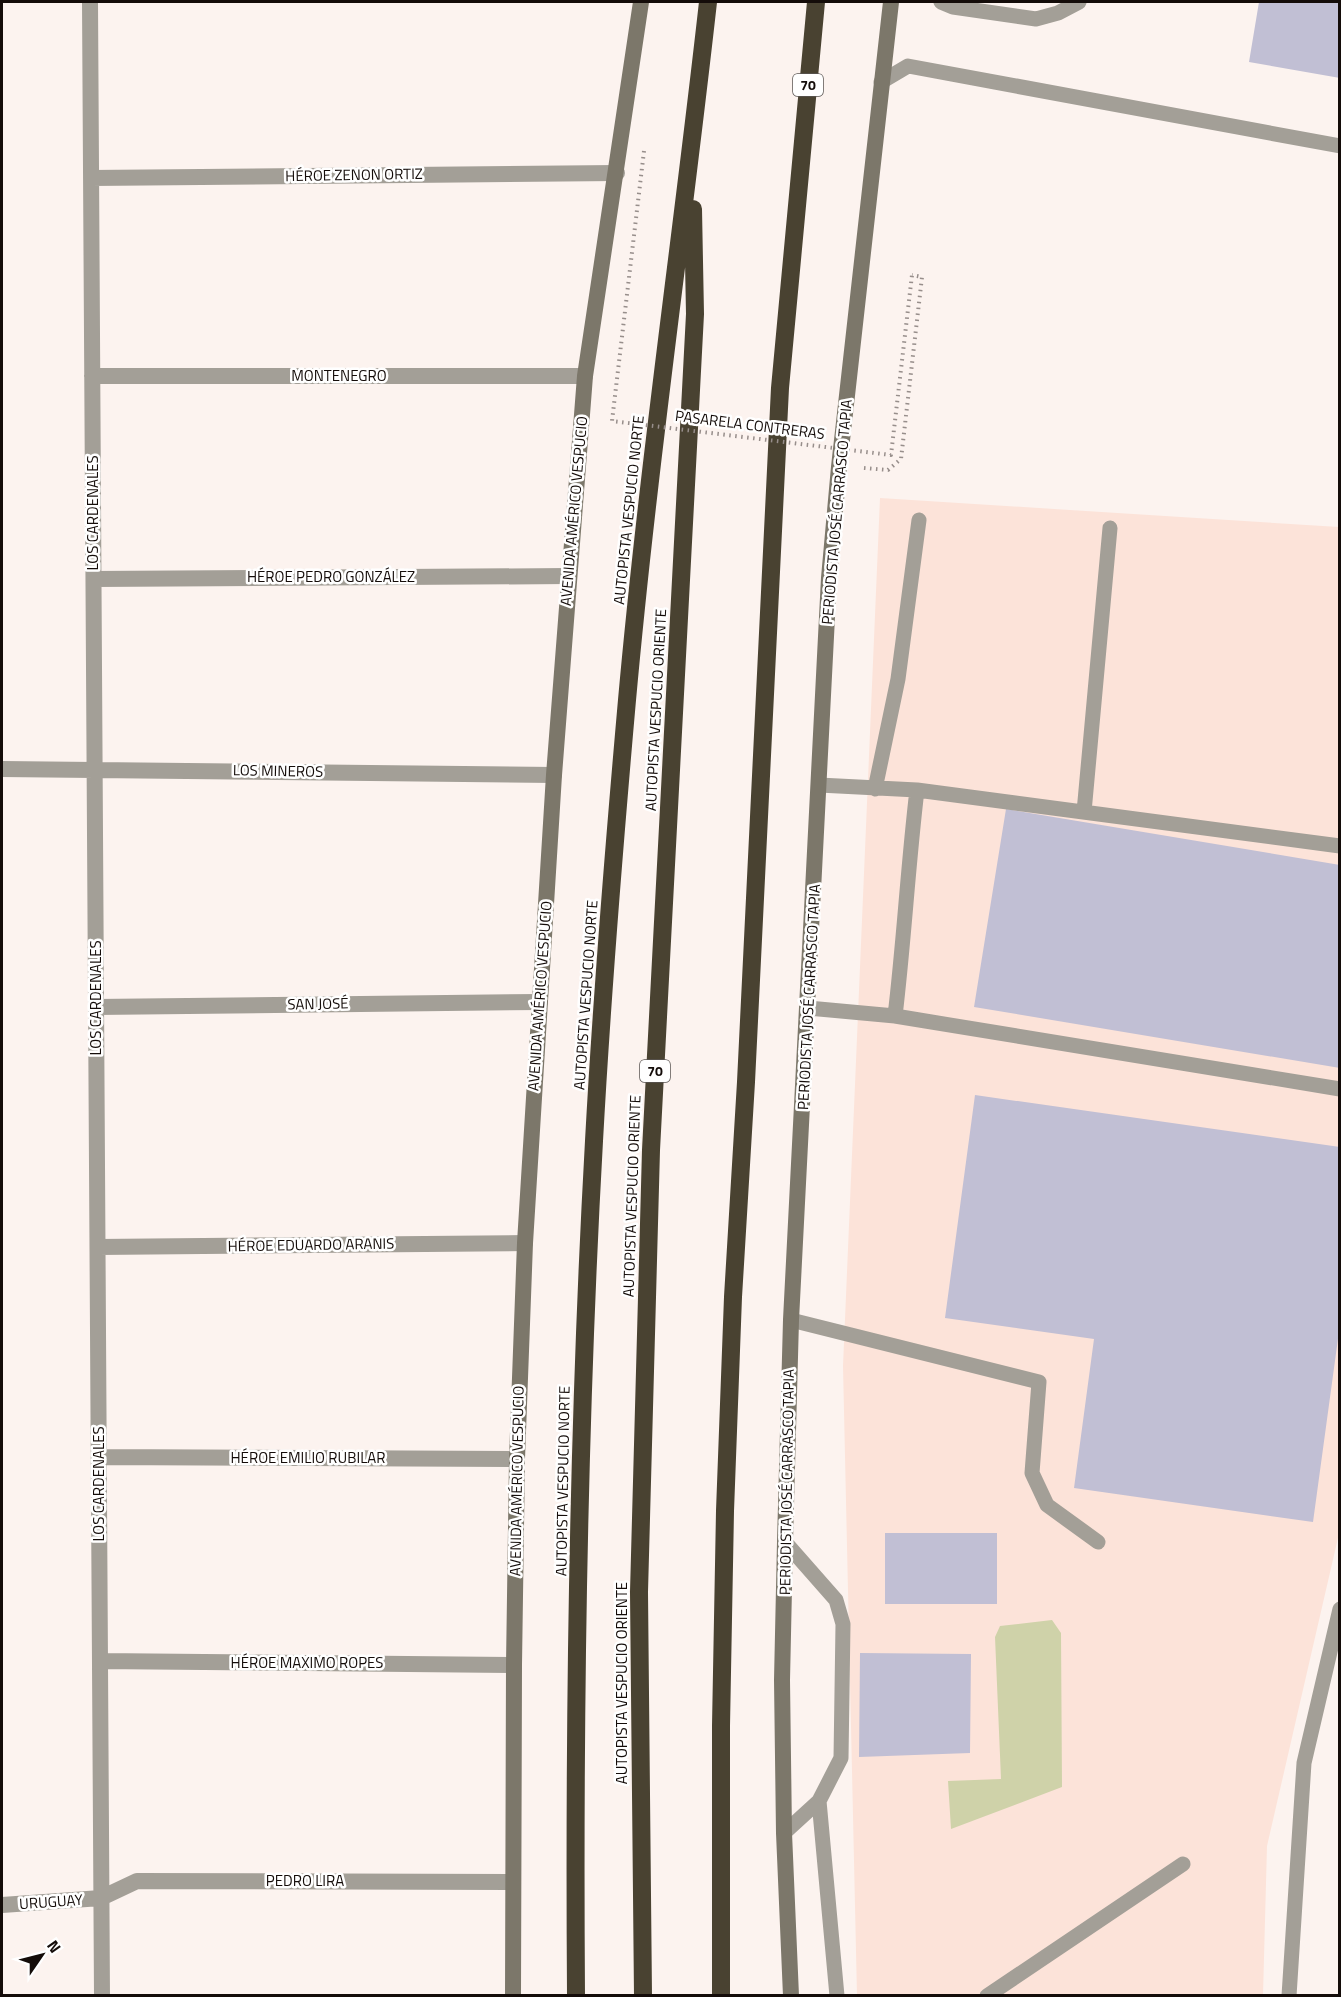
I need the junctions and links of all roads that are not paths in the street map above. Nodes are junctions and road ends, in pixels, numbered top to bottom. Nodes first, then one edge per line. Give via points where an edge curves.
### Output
1 (90, 2) edge
2 (641, 2) edge
3 (708, 2) edge
4 (816, 2) edge
5 (891, 2) edge
6 (941, 2) edge
7 (1078, 2) edge
8 (881, 82) junction
9 (1340, 146) edge
10 (692, 147) junction
11 (617, 173) junction
12 (91, 178) junction
13 (93, 376) junction
14 (585, 376) junction
15 (919, 520) dead end
16 (1110, 528) dead end
17 (568, 576) junction
18 (93, 579) junction
19 (2, 769) edge
20 (94, 769) junction
21 (554, 775) junction
22 (819, 784) junction
23 (875, 789) junction
24 (917, 790) junction
25 (1084, 812) junction
26 (1340, 846) edge
27 (540, 1002) junction
28 (96, 1007) junction
29 (808, 1008) junction
30 (895, 1016) junction
31 (1340, 1089) edge
32 (525, 1243) junction
33 (98, 1247) junction
34 (791, 1320) junction
35 (99, 1457) junction
36 (517, 1459) junction
37 (785, 1542) junction
38 (1098, 1542) dead end
39 (1340, 1609) edge
40 (100, 1661) junction
41 (514, 1665) junction
42 (819, 1801) junction
43 (784, 1833) junction
44 (1183, 1864) dead end
45 (513, 1882) junction
46 (101, 1898) junction
47 (2, 1905) edge
48 (102, 1995) edge
49 (513, 1995) edge
50 (576, 1995) edge
51 (643, 1995) edge
52 (721, 1995) edge
53 (790, 1995) edge
54 (837, 1995) edge
55 (987, 1995) edge
56 (1289, 1995) edge

1 - 12 street, LOS CARDENALES
2 - 11 main road, AVENIDA AMÉRICO VESPUCIO
3 - 10 highway, AUTOPISTA VESPUCIO NORTE / 70
4 - 52 highway, 70 via 780,388 733,1297 721,1726
5 - 8 main road, PERIODISTA JOSÉ CARRASCO TAPIA
6 - 7 lane via 1036,20 1058,14
8 - 9 lane via 908,66
8 - 22 main road, PERIODISTA JOSÉ CARRASCO TAPIA via 829,578
10 - 50 highway, AUTOPISTA VESPUCIO NORTE via 628,694 594,1140 579,1559 574,1811
10 - 51 highway, AUTOPISTA VESPUCIO ORIENTE / 70 via 695,314 651,1150 639,1569
11 - 12 street, HÉROE ZENON ORTIZ
11 - 14 main road, AVENIDA AMÉRICO VESPUCIO
12 - 13 street, LOS CARDENALES
13 - 14 street, MONTENEGRO
13 - 18 street, LOS CARDENALES
14 - 17 main road, AVENIDA AMÉRICO VESPUCIO
15 - 23 lane via 898,679
16 - 25 lane
17 - 18 street, HÉROE PEDRO GONZÁLEZ
17 - 21 main road, AVENIDA AMÉRICO VESPUCIO
18 - 20 street, LOS CARDENALES
19 - 20 street, LOS MINEROS
20 - 21 street, LOS MINEROS
20 - 28 street, LOS CARDENALES
21 - 27 main road, AVENIDA AMÉRICO VESPUCIO
22 - 23 lane
22 - 29 main road, PERIODISTA JOSÉ CARRASCO TAPIA
23 - 24 lane
24 - 25 lane
24 - 30 lane
25 - 26 lane
27 - 28 street, SAN JOSÉ
27 - 32 main road, AVENIDA AMÉRICO VESPUCIO
28 - 33 street, LOS CARDENALES
29 - 30 lane
29 - 34 main road, PERIODISTA JOSÉ CARRASCO TAPIA
30 - 31 lane
32 - 33 street, HÉROE EDUARDO ARANIS
32 - 36 main road, AVENIDA AMÉRICO VESPUCIO
33 - 35 street, LOS CARDENALES
34 - 37 main road, PERIODISTA JOSÉ CARRASCO TAPIA
34 - 38 lane via 1039,1382 1032,1473 1047,1506
35 - 36 street, HÉROE EMILIO RUBILAR
35 - 40 street, LOS CARDENALES
36 - 41 main road, AVENIDA AMÉRICO VESPUCIO
37 - 42 lane via 836,1600 843,1624 841,1758
37 - 43 main road, PERIODISTA JOSÉ CARRASCO TAPIA
39 - 56 lane via 1304,1763
40 - 41 street, HÉROE MAXIMO ROPES
40 - 46 street, LOS CARDENALES
41 - 45 main road, AVENIDA AMÉRICO VESPUCIO
42 - 43 lane
42 - 54 lane
43 - 53 main road, PERIODISTA JOSÉ CARRASCO TAPIA
44 - 55 lane
45 - 46 street, PEDRO LIRA via 137,1881
45 - 49 main road, AVENIDA AMÉRICO VESPUCIO
46 - 47 street, URUGUAY
46 - 48 street, LOS CARDENALES

